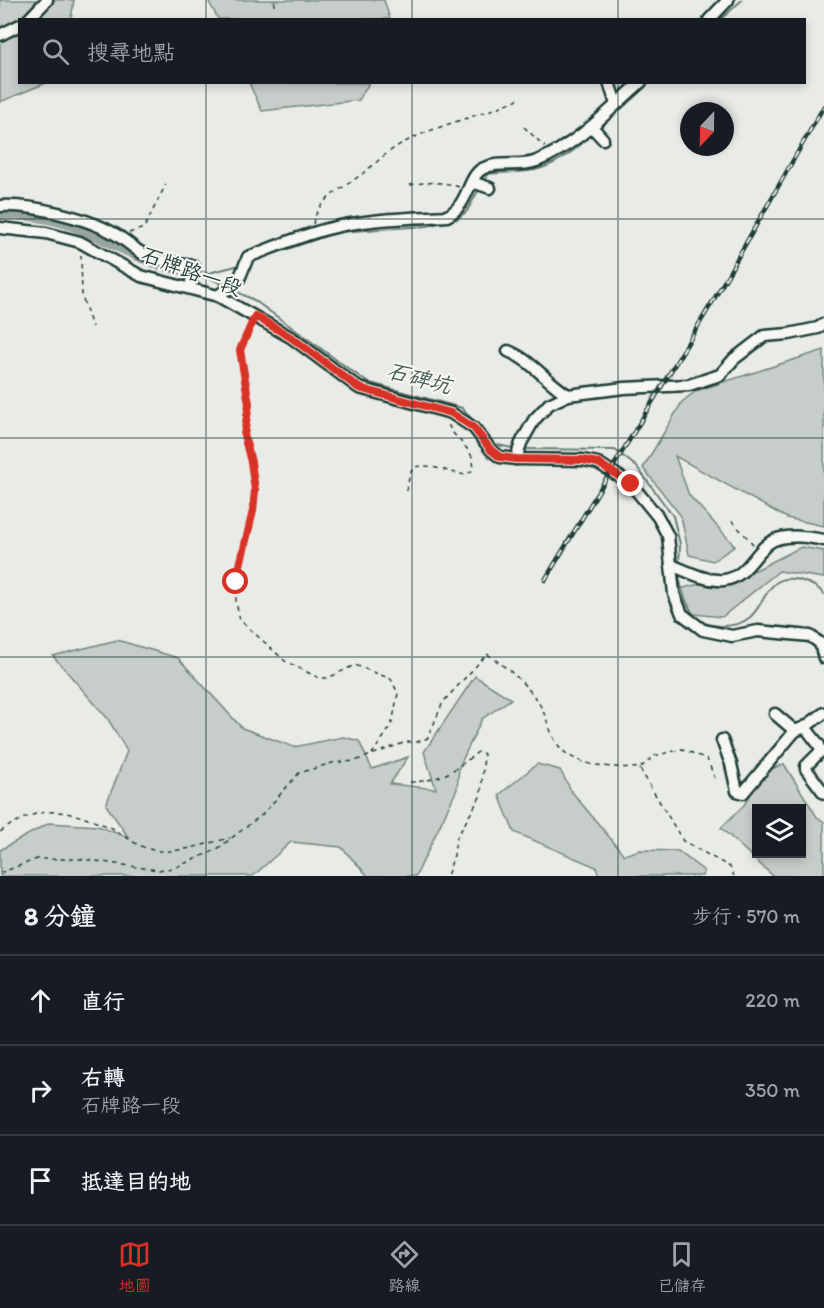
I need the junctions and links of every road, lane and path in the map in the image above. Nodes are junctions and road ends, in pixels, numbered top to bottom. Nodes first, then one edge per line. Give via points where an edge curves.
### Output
1 (46, 0) edge
2 (275, 0) edge
3 (728, 0) edge
4 (274, 6) dead end
5 (30, 18) edge
6 (711, 18) edge
7 (18, 25) edge
8 (0, 35) edge
9 (610, 84) edge
10 (639, 84) edge
11 (518, 99) dead end
12 (616, 104) junction
13 (524, 127) dead end
14 (592, 127) junction
15 (603, 139) dead end
16 (552, 154) junction
17 (166, 184) dead end
18 (410, 185) dead end
19 (470, 187) junction
20 (490, 188) dead end
21 (0, 206) edge
22 (0, 228) edge
23 (311, 234) junction
24 (117, 236) junction
25 (80, 242) junction
26 (190, 288) junction
27 (218, 296) junction
28 (255, 316) junction
29 (824, 324) edge
30 (92, 327) dead end
31 (508, 351) dead end
32 (568, 395) junction
33 (451, 413) junction
34 (516, 459) junction
35 (407, 490) dead end
36 (732, 521) dead end
37 (824, 540) edge
38 (760, 552) junction
39 (671, 565) junction
40 (824, 658) edge
41 (824, 713) edge
42 (775, 714) dead end
43 (800, 729) junction
44 (722, 740) dead end
45 (372, 756) junction
46 (640, 768) junction
47 (716, 781) dead end
48 (410, 782) dead end
49 (824, 793) edge
50 (0, 832) edge
51 (230, 838) junction
52 (0, 873) edge
53 (447, 875) edge
54 (453, 876) edge
55 (734, 876) edge

1 - 5 street
2 - 4 path
3 - 6 street
7 - 8 street
9 - 12 street
10 - 12 street
11 - 23 path via 406,141 386,153 322,202
12 - 14 street
13 - 16 path
14 - 15 street
14 - 16 street
16 - 19 street via 534,162 483,168
17 - 24 path via 144,228
18 - 19 path
19 - 20 street
19 - 23 street via 456,211 447,216 361,223
21 - 24 street via 86,220
22 - 25 street, 石牌路一段 via 46,233
23 - 27 street via 248,258 239,279
24 - 26 street via 157,260 194,266
25 - 26 street, 石牌路一段 via 141,276
25 - 30 path via 82,296
26 - 27 street, 石牌路一段
27 - 28 street, 石牌路一段
28 - 33 street, 石牌路一段 via 359,388
28 - 45 path via 240,350 249,404 244,435 255,490 236,582 240,620 285,661 319,678 328,678 355,665 391,680 398,693 393,719
29 - 32 street via 764,336 720,375 689,385
31 - 32 street via 524,359
32 - 34 street via 549,404 534,420
33 - 34 street, 石牌路一段 via 474,428 500,457
33 - 35 path via 447,423 471,454 473,470 466,475 417,466
34 - 39 street, 石牌路一段 via 598,463 631,484 665,529
36 - 38 path
37 - 38 street via 782,539 772,541
38 - 39 street via 747,568 725,581
39 - 40 street, 石牌路一段 via 674,594 682,614 703,630 732,636 759,631 810,636 820,643
41 - 43 street
42 - 43 street
43 - 44 street via 740,794
43 - 49 street via 819,745 821,751 806,770
45 - 46 path via 428,738 443,702 487,654 526,686 567,755 591,764
45 - 51 path via 299,773 263,814
46 - 47 path via 654,756 682,749 707,759
46 - 55 path via 683,841 730,867
48 - 53 path via 449,774 479,751 483,754 481,795 456,839
50 - 51 path via 13,823 48,811 70,812 165,852
51 - 52 path via 216,850 174,868 158,870 81,859 37,859
53 - 54 path

